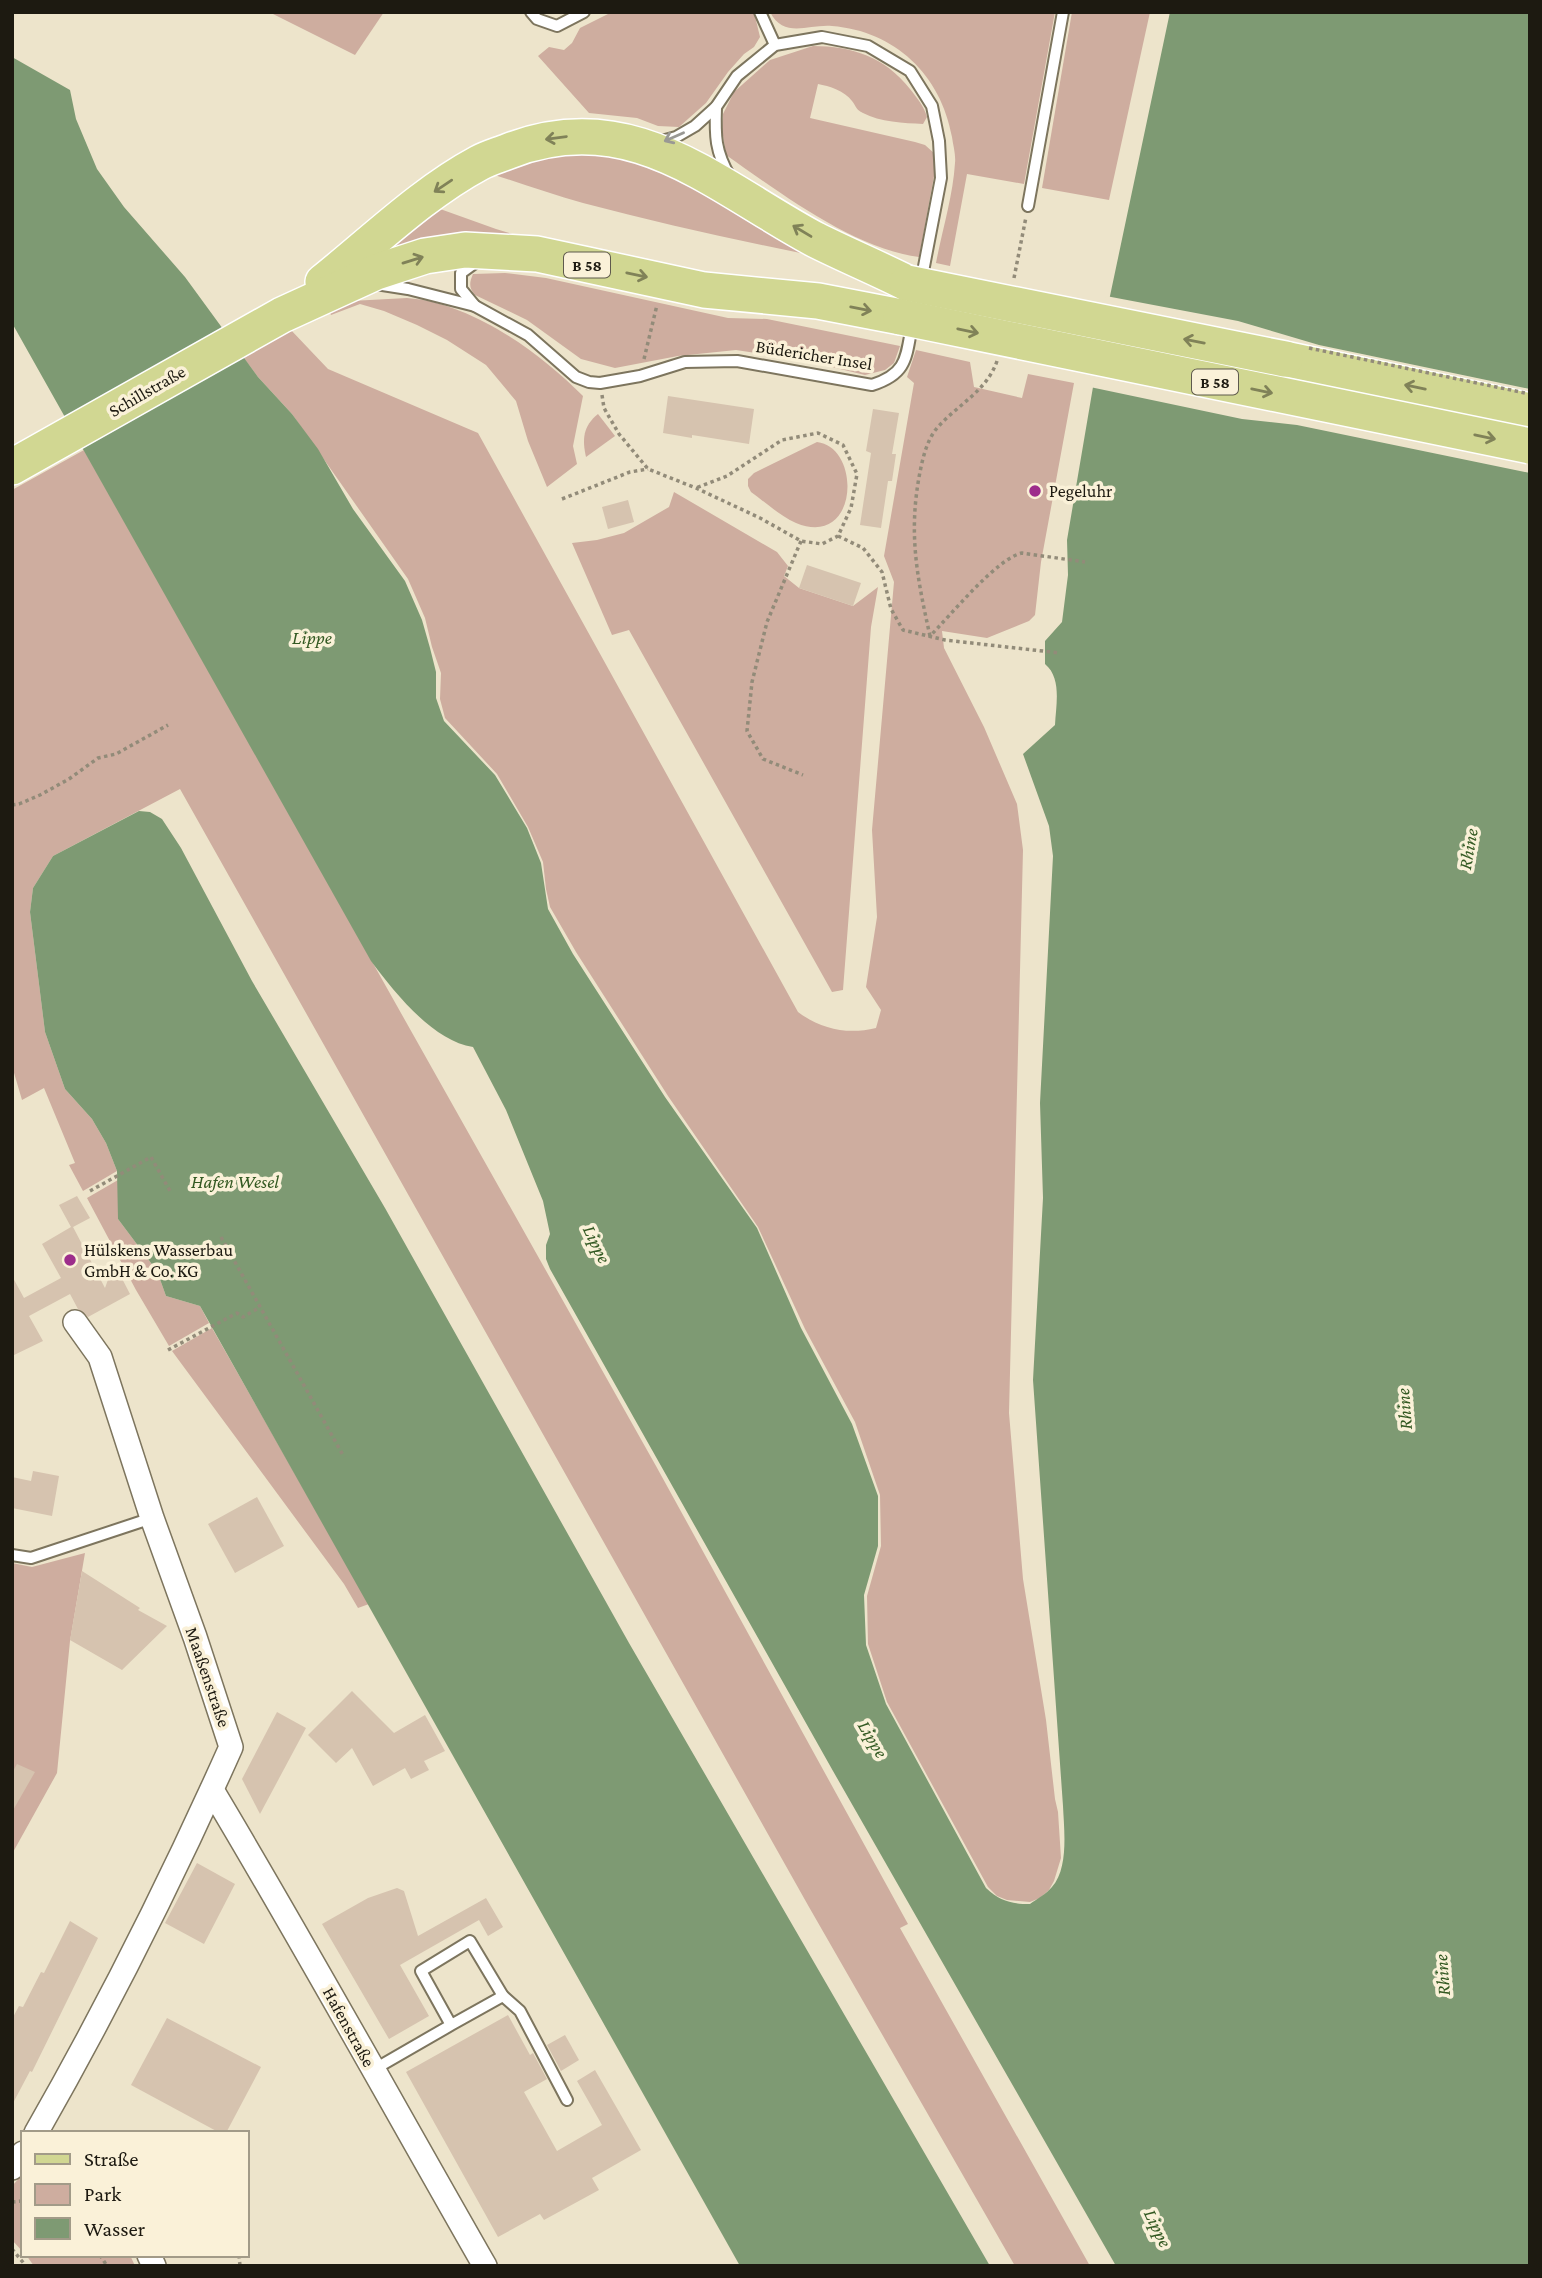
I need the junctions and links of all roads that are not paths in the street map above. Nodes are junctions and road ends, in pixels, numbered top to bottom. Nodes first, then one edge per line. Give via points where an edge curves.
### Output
1 (531, 12) edge
2 (584, 12) edge
3 (760, 12) edge
4 (1063, 12) edge
5 (775, 45) junction
6 (716, 107) junction
7 (624, 140) junction
8 (748, 198) junction
9 (1028, 206) road end
10 (494, 251) junction
11 (349, 284) junction
12 (910, 300) junction
13 (475, 306) junction
14 (282, 315) junction
15 (1530, 411) edge
16 (1530, 446) edge
17 (12, 467) edge
18 (75, 1322) dead end
19 (152, 1518) junction
20 (12, 1555) edge
21 (212, 1790) junction
22 (503, 1996) junction
23 (451, 2025) junction
24 (373, 2070) junction
25 (567, 2100) dead end
26 (37, 2131) edge
27 (485, 2266) edge

1 - 2 lane via 557,26
3 - 5 lane
4 - 9 lane
5 - 6 lane via 737,76
5 - 12 lane, Büdericher Insel via 822,37 868,46 909,71 933,106 941,178
6 -> 7 lane via 695,126 666,141
6 - 8 lane via 719,158
7 - 8 main road, B 58 via 662,153
7 -> 14 main road, B 58 via 576,135 548,138 481,162 438,189
12 -> 8 main road, B 58
11 -> 10 main road, B 58 via 425,256
10 -> 12 main road, B 58 via 537,254 704,290 818,300
10 - 13 lane via 461,272 461,289
11 - 13 lane via 408,289
11 - 14 main road, B 58
12 - 13 lane, Büdericher Insel via 902,368 889,380 872,385 737,361 685,362 600,383 576,377 528,335
15 -> 12 main road, B 58, bridge
12 -> 16 main road, B 58, bridge
14 - 17 main road, Schillstraße / B 58
18 - 19 street, Maaßenstraße via 100,1357
19 - 20 lane via 31,1558
19 - 21 street, Maaßenstraße via 231,1747
21 - 24 street, Hafenstraße
21 - 26 street, Maaßenstraße via 90,2038
22 - 23 lane
22 - 23 lane via 470,1941 421,1971
22 - 25 lane via 520,2011
23 - 24 lane
24 - 27 street, Hafenstraße

